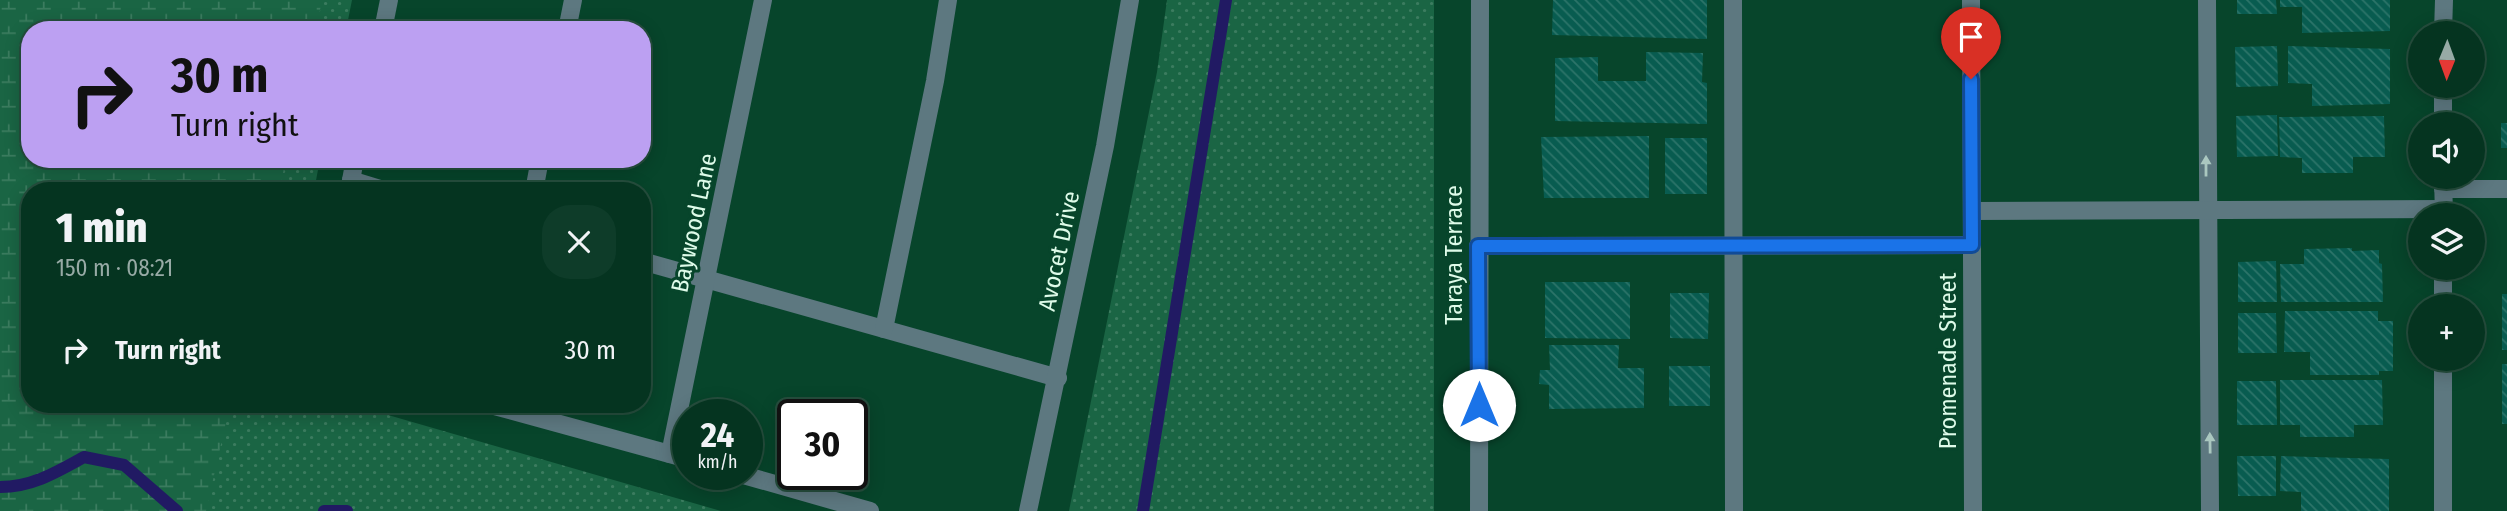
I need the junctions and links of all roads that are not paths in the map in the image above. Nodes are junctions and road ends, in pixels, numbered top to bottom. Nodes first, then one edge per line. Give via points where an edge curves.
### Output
1 (389, 0) edge
2 (573, 0) edge
3 (763, 0) edge
4 (947, 0) edge
5 (1130, 0) edge
6 (1480, 0) edge
7 (1733, 0) edge
8 (1971, 0) edge
9 (2207, 0) edge
10 (2444, 0) edge
11 (385, 21) edge
12 (569, 21) edge
13 (2444, 21) edge
14 (2485, 187) edge
15 (2507, 189) edge
16 (2206, 210) junction
17 (1972, 211) junction
18 (2408, 212) edge
19 (1972, 245) junction
20 (1478, 246) junction
21 (1733, 246) junction
22 (651, 264) edge
23 (708, 280) junction
24 (884, 329) junction
25 (2443, 371) edge
26 (1058, 378) junction
27 (520, 413) edge
28 (670, 454) joint
29 (763, 481) edge
30 (870, 511) edge
31 (1028, 511) edge
32 (1479, 511) edge
33 (1734, 511) edge
34 (1973, 511) edge
35 (2210, 511) edge
36 (2443, 511) edge

1 - 11 street
2 - 12 street
3 - 23 street, Baywood Lane
4 - 24 street
5 - 26 street, Avocet Drive via 1123,57
6 - 20 street, Taraya Terrace
7 - 21 street
8 - 17 street, Promenade Street
16 -> 9 street
10 - 13 street
14 - 15 street
16 - 17 street
16 - 18 street
35 -> 16 street
17 - 19 street, Promenade Street
19 - 21 street
19 - 34 street, Promenade Street
20 - 21 street
20 - 32 street, Taraya Terrace
21 - 33 street
22 - 23 street
23 - 24 street
23 - 28 street, Baywood Lane
24 - 26 street
25 - 36 street
26 - 31 street, Avocet Drive
27 - 28 street
29 - 30 street

